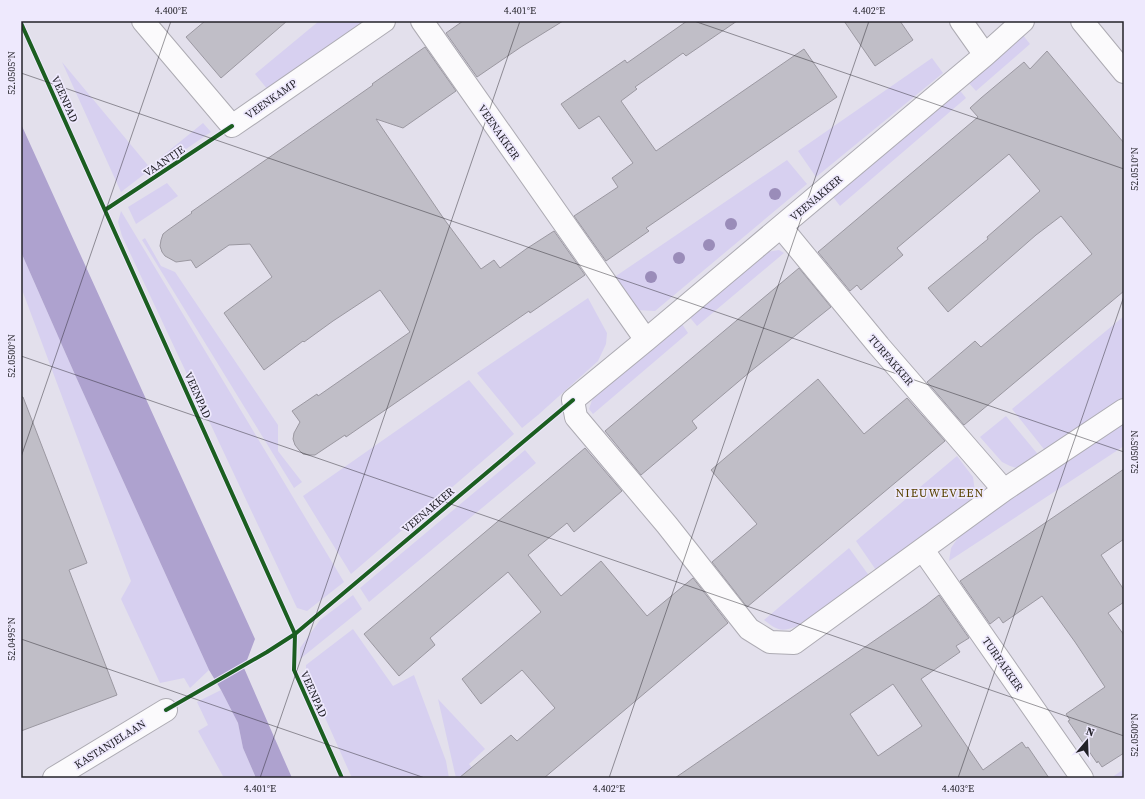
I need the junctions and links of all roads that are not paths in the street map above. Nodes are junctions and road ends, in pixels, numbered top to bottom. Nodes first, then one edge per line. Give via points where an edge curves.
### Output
1 (143, 21) edge
2 (384, 21) edge
3 (422, 21) edge
4 (961, 21) edge
5 (1023, 21) edge
6 (1082, 21) edge
7 (985, 54) junction
8 (1124, 72) edge
9 (781, 227) junction
10 (646, 340) junction
11 (1124, 410) edge
12 (1004, 490) junction
13 (923, 550) junction
14 (166, 710) dead end
15 (54, 778) edge
16 (1082, 778) edge

1 - 2 street, VEENKAMP via 232,126
3 - 10 street, VEENAKKER
4 - 7 street
5 - 7 street, VEENAKKER
6 - 8 street
7 - 9 street, VEENAKKER
9 - 10 street, VEENAKKER
9 - 12 street, TURFAKKER via 879,346
10 - 13 street, VEENAKKER via 573,400 576,416 749,629 770,642 794,643
11 - 12 street
12 - 13 street
13 - 16 street, TURFAKKER
14 - 15 street, KASTANJELAAN

